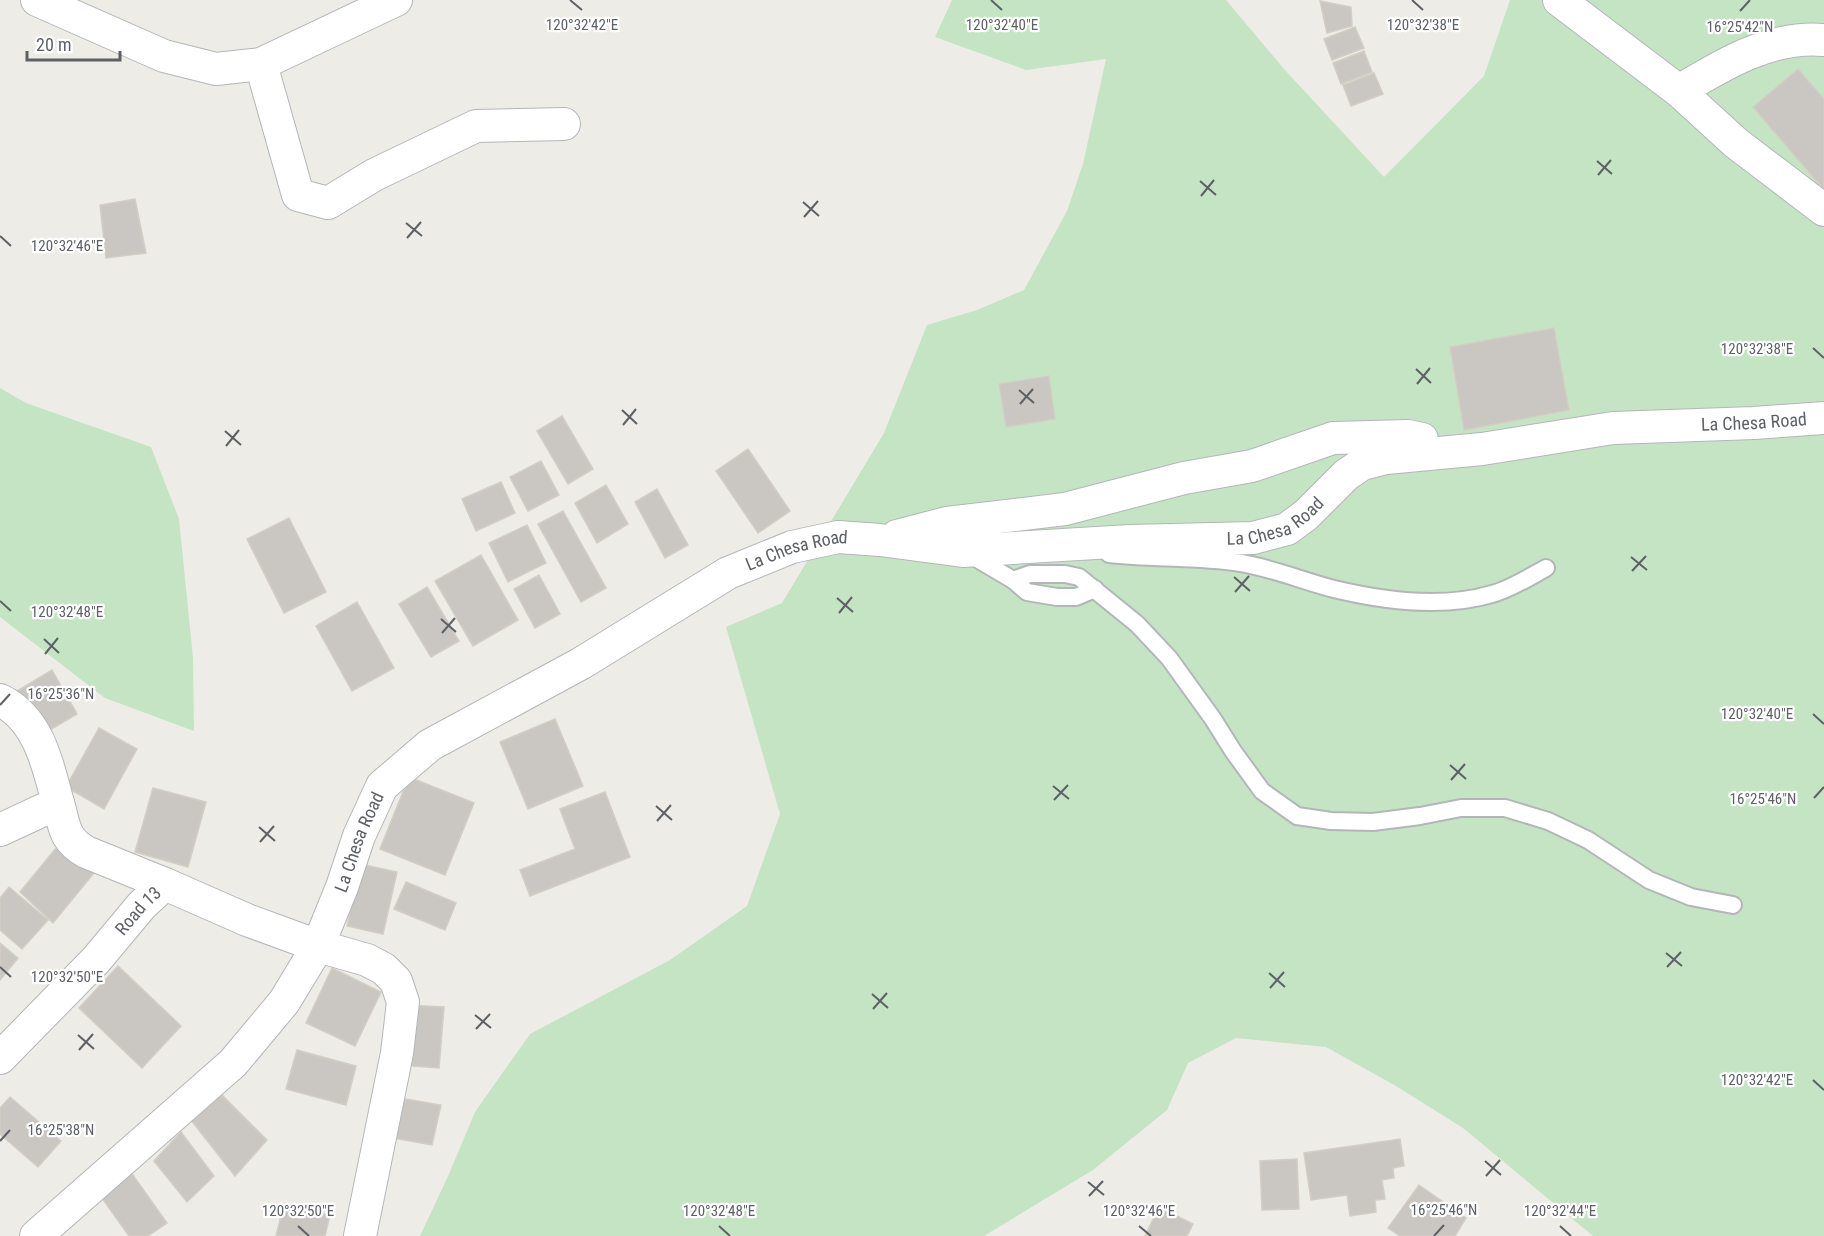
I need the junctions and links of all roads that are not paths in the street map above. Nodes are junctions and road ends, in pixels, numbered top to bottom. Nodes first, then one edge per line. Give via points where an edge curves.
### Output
1 (37, 0) edge
2 (396, 0) edge
3 (1559, 0) edge
4 (1824, 40) edge
5 (261, 64) junction
6 (1679, 91) junction
7 (564, 124) dead end
8 (1824, 210) edge
9 (1824, 418) edge
10 (1482, 449) junction
11 (880, 540) junction
12 (1023, 546) junction
13 (963, 551) junction
14 (1546, 568) dead end
15 (1013, 580) junction
16 (1095, 589) junction
17 (0, 700) edge
18 (58, 803) junction
19 (0, 830) edge
20 (165, 884) junction
21 (1733, 905) dead end
22 (318, 946) junction
23 (0, 1058) edge
24 (42, 1235) edge
25 (360, 1236) edge

1 - 5 street via 164,56 216,69
2 - 5 street
3 - 6 street
4 - 6 street via 1803,39 1754,51
5 - 7 street via 298,195 328,203 374,175 476,126
6 - 8 street via 1736,143
9 - 10 street, La Chesa Road via 1613,428
10 - 11 street via 1408,436 1333,438 1252,466 1184,478 1065,509 947,523
10 - 12 street, La Chesa Road via 1362,464 1287,529 1252,538
11 - 13 street, La Chesa Road
11 - 22 street, La Chesa Road via 838,537 792,547 728,573 580,664 430,745 382,786
12 - 13 street, La Chesa Road
12 - 14 lane via 1244,563 1335,589 1401,601 1450,602 1493,594
13 - 15 lane
15 - 16 lane via 1030,574 1065,574 1079,577
15 - 16 lane via 1027,592 1058,597 1076,597
16 - 21 lane via 1137,624 1169,658 1262,791 1297,816 1372,822 1461,808 1505,808 1548,821 1588,840 1649,880 1691,897
17 - 18 street via 30,726 44,750
18 - 19 street
18 - 20 street via 68,838 74,845
20 - 22 street, Road 13
20 - 23 street, Road 13
22 - 24 street, La Chesa Road via 284,1002 233,1063
22 - 25 street, Road 13 via 384,969 396,981 403,1002 397,1053

